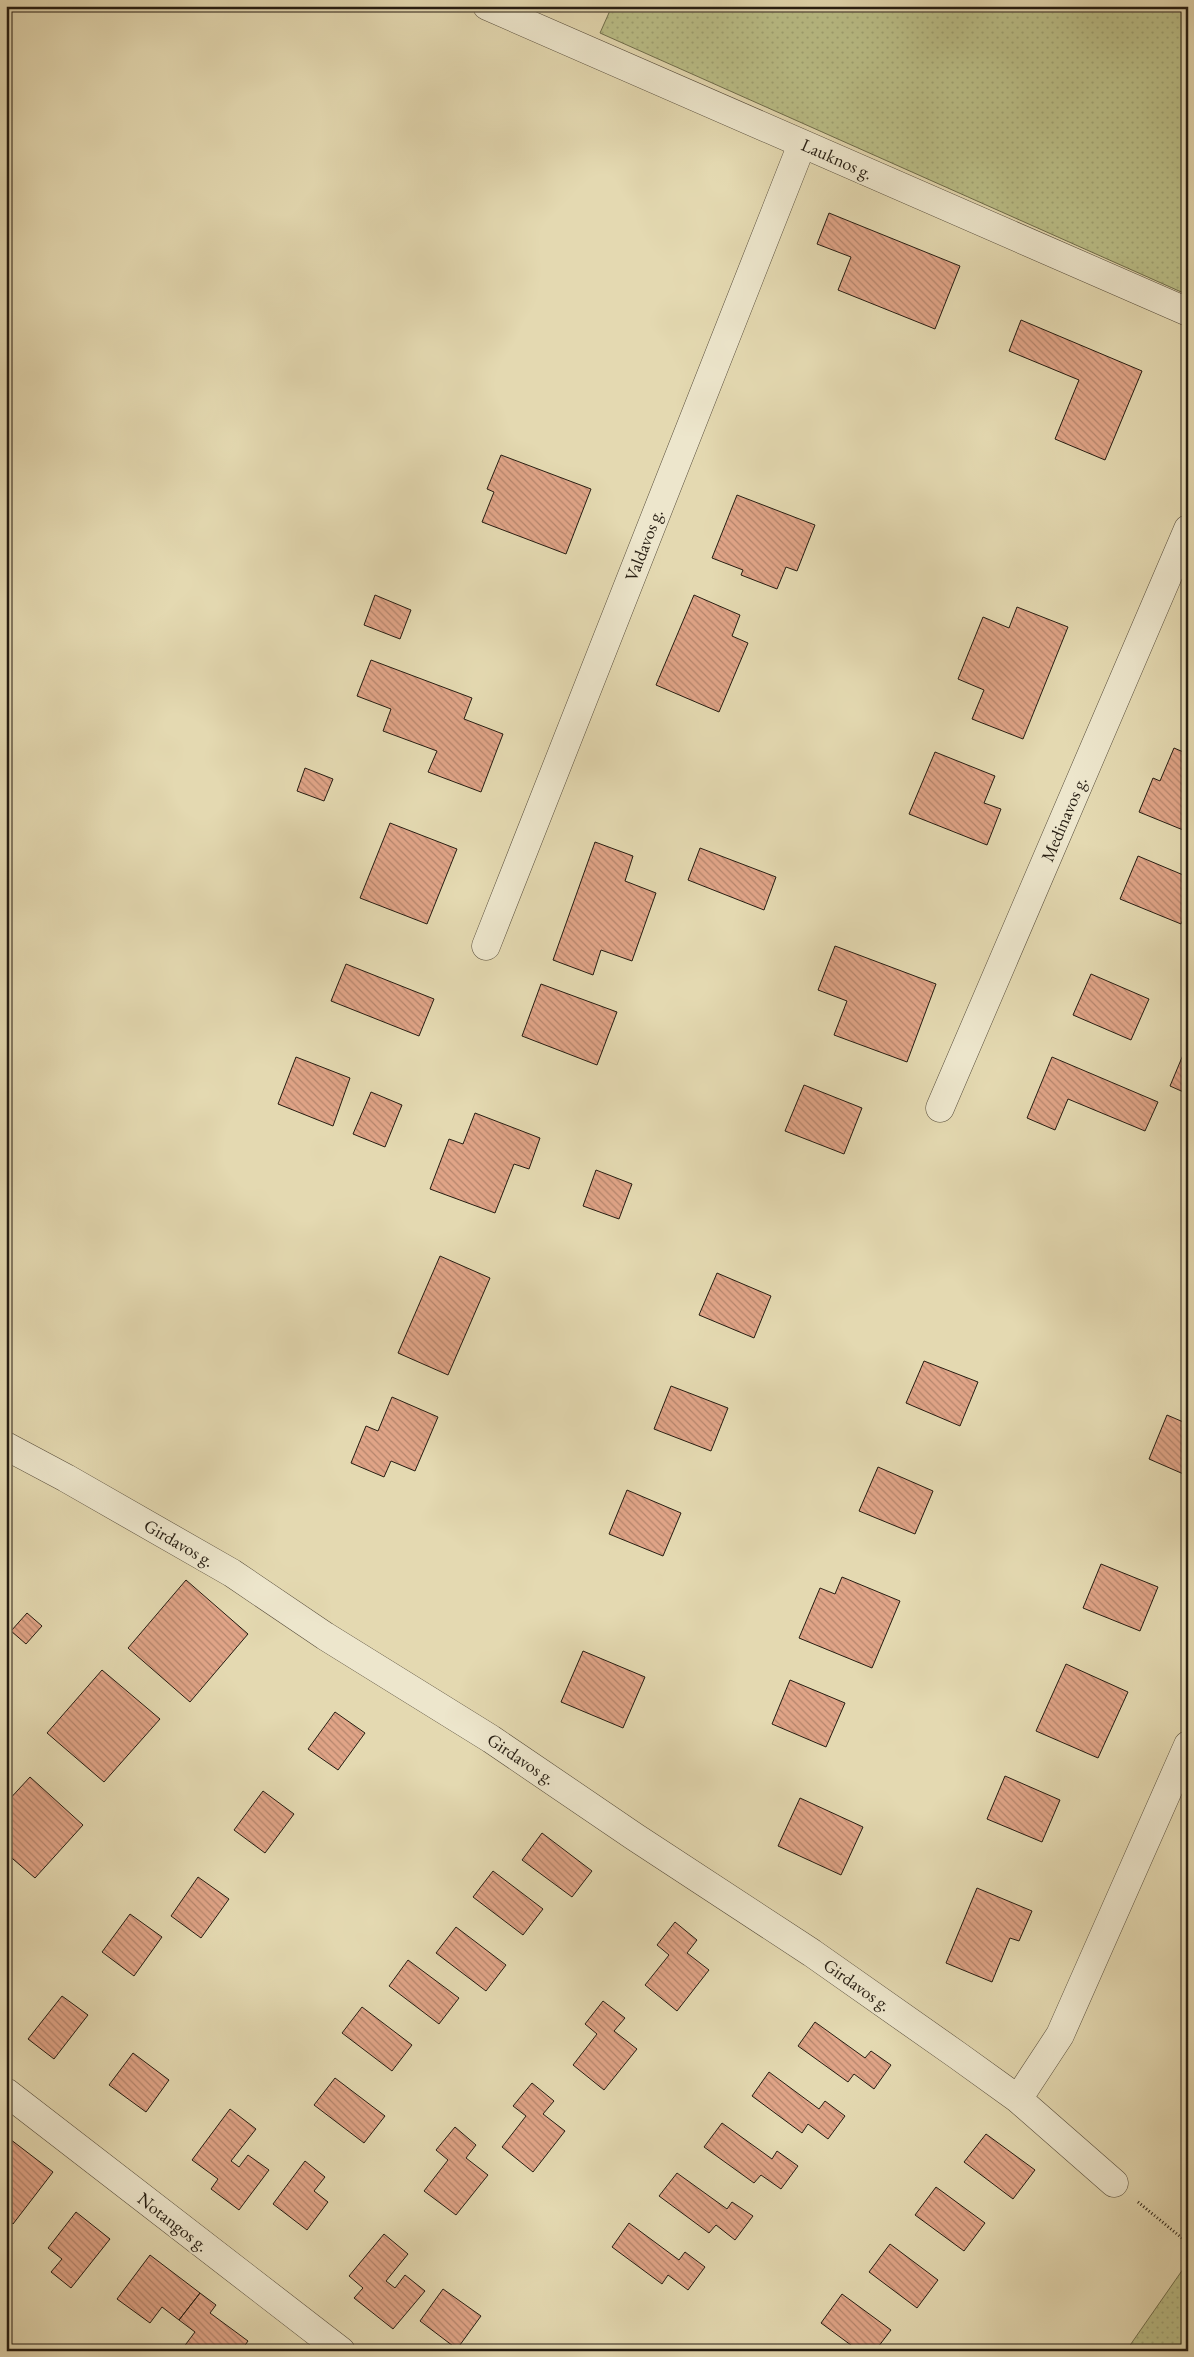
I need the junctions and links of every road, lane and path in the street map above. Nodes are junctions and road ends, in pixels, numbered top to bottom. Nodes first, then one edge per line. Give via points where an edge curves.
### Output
1 (487, 6) edge
2 (802, 144) junction
3 (1188, 312) edge
4 (1188, 529) edge
5 (486, 946) dead end
6 (940, 1108) dead end
7 (6, 1446) edge
8 (1188, 1745) edge
9 (6, 2092) edge
10 (1018, 2099) junction
11 (1114, 2183) joint
12 (1188, 2243) edge
13 (341, 2351) edge

1 - 2 street, Lauknos g.
2 - 3 street, Lauknos g.
2 - 5 street, Valdavos g.
4 - 6 street, Medinavos g.
7 - 10 street, Girdavos g. via 232,1573 324,1636 492,1739 643,1843 812,1953
8 - 10 street via 1060,2035
9 - 13 street, Notangos g.
10 - 11 street, Girdavos g.
11 - 12 path

